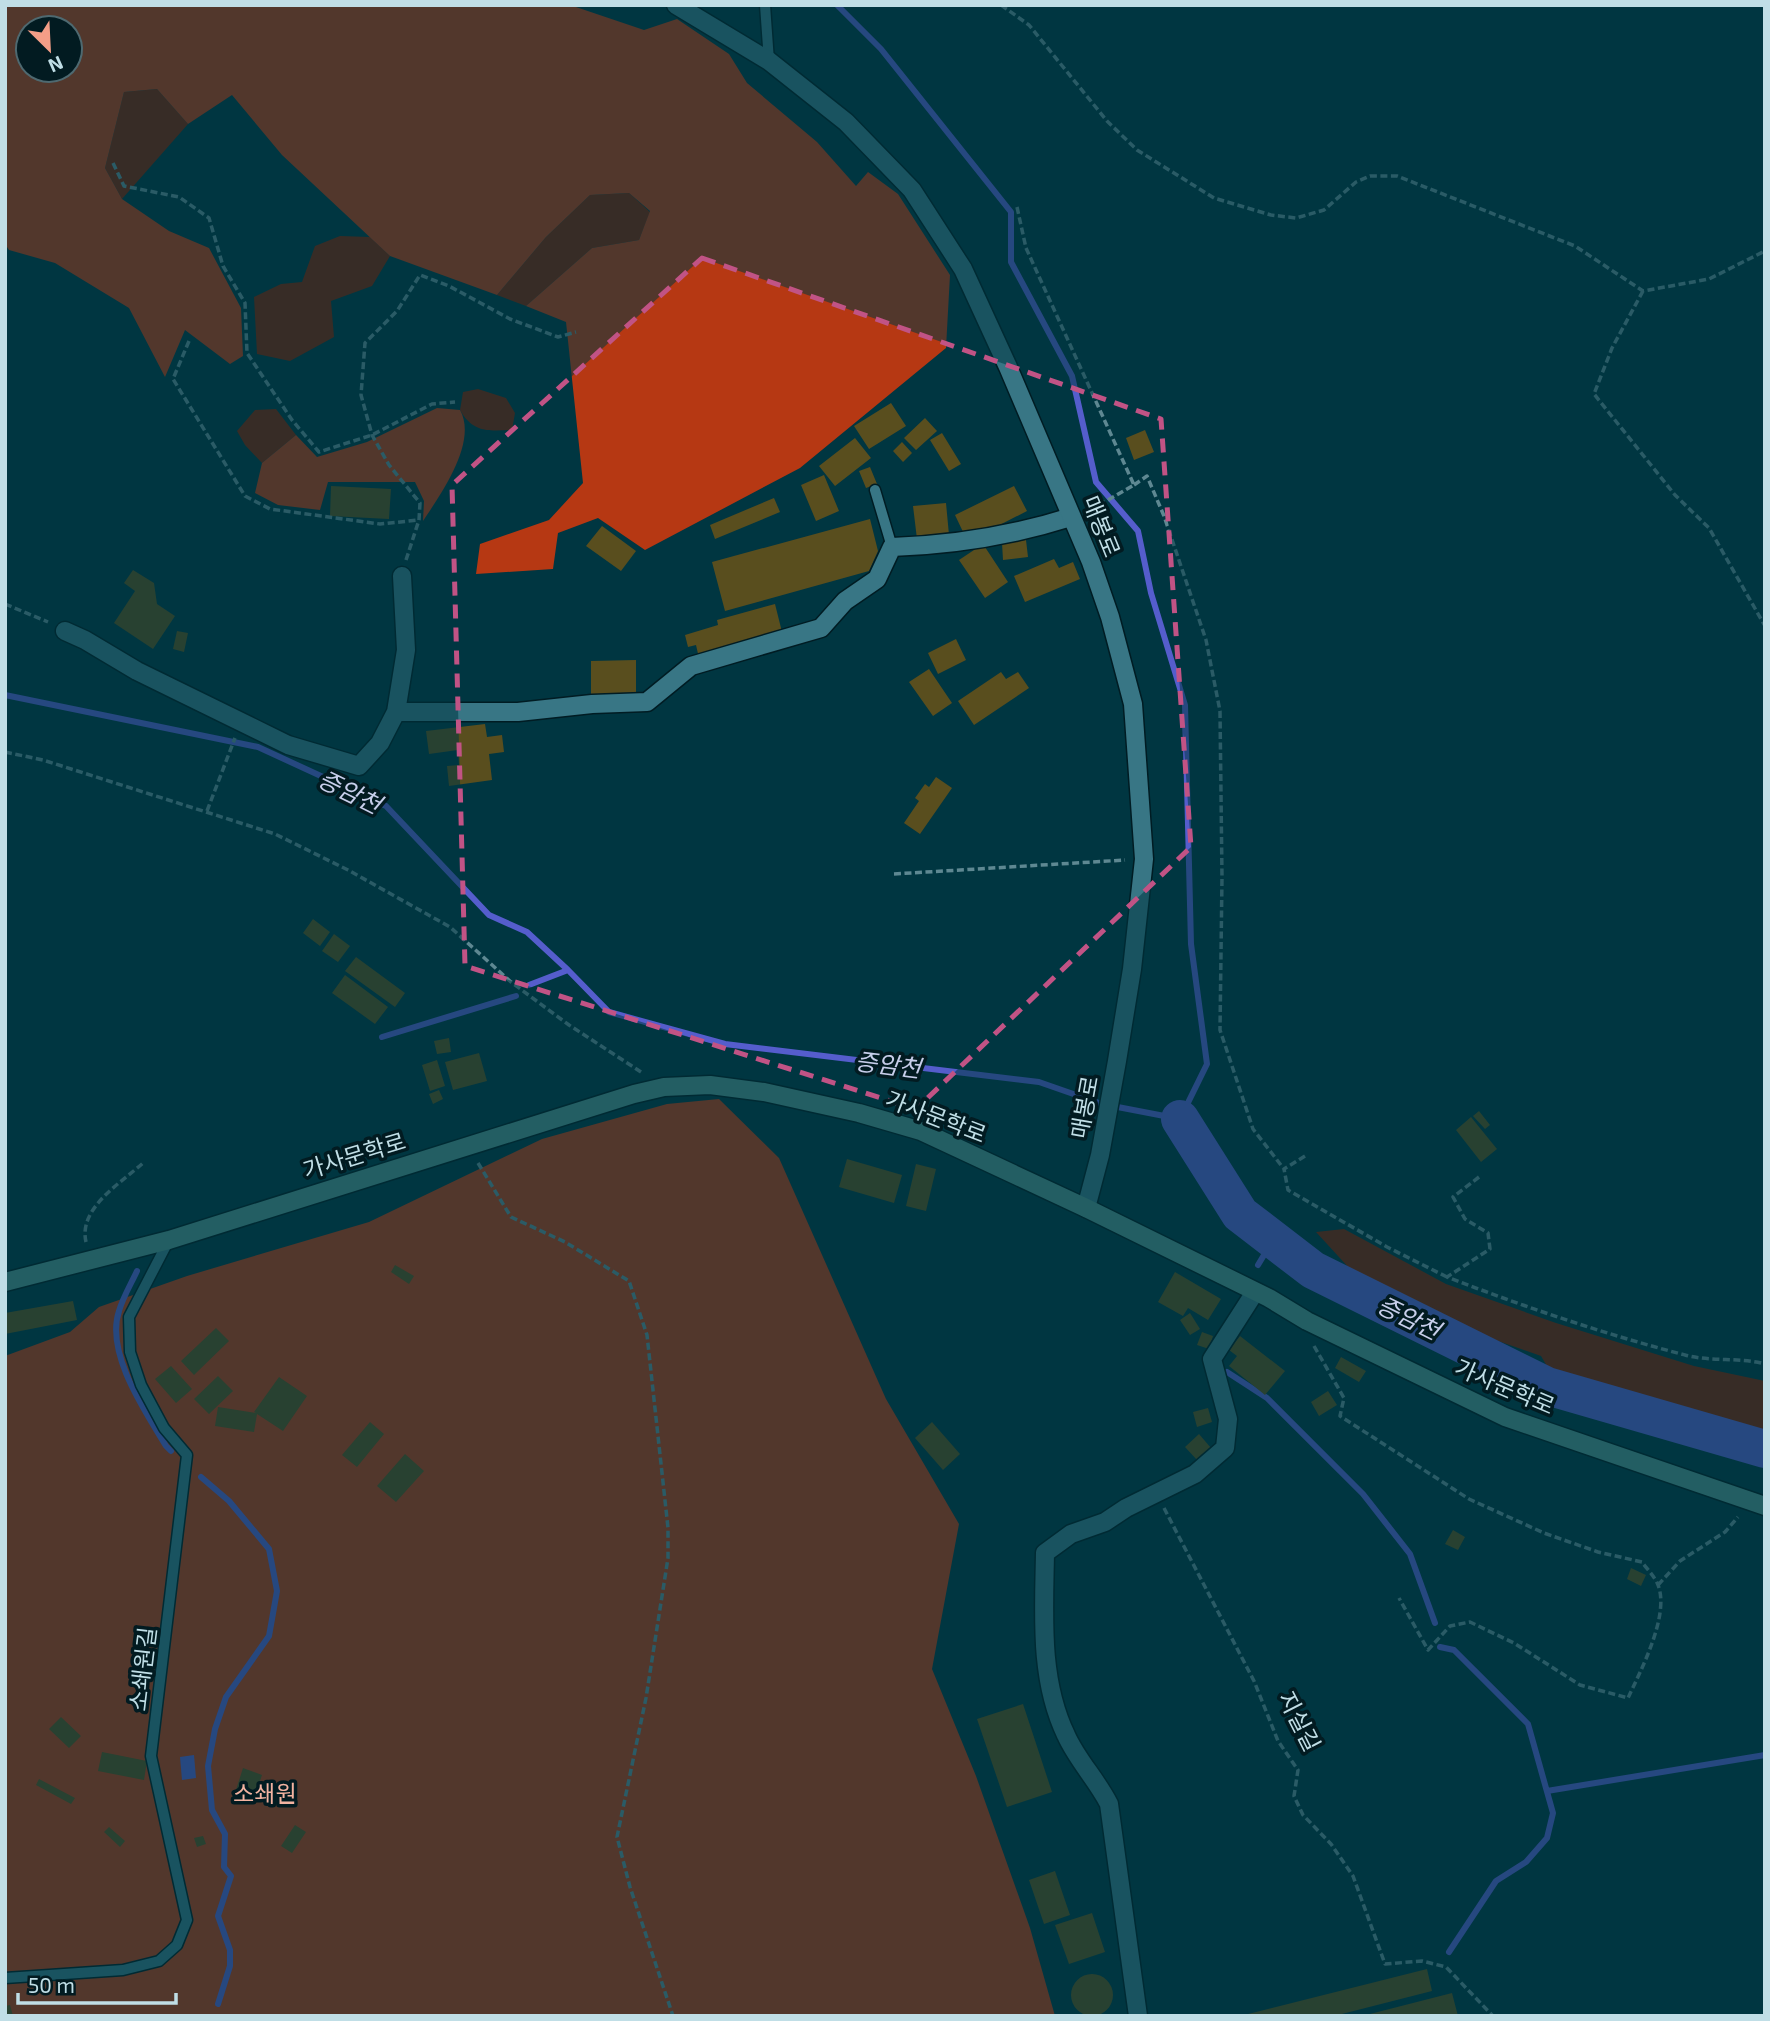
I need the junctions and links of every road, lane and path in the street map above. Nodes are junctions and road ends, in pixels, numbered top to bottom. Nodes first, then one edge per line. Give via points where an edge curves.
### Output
1 (676, 5) edge
2 (765, 5) edge
3 (1001, 5) edge
4 (769, 61) junction
5 (113, 163) dead end
6 (1017, 207) dead end
7 (1765, 251) edge
8 (1643, 291) junction
9 (576, 332) dead end
10 (189, 341) dead end
11 (455, 402) dead end
12 (372, 435) junction
13 (1132, 486) junction
14 (875, 490) dead end
15 (1079, 514) junction
16 (419, 520) junction
17 (892, 547) junction
18 (402, 576) joint
19 (5, 604) edge
20 (1765, 626) edge
21 (65, 631) joint
22 (396, 712) junction
23 (238, 732) dead end
24 (5, 752) edge
25 (207, 811) junction
26 (1144, 859) junction
27 (894, 874) dead end
28 (664, 1087) junction
29 (467, 1146) junction
30 (1305, 1156) dead end
31 (144, 1163) dead end
32 (1284, 1169) junction
33 (1479, 1177) dead end
34 (1086, 1208) junction
35 (169, 1240) junction
36 (91, 1261) junction
37 (1447, 1277) junction
38 (5, 1282) edge
39 (1255, 1292) junction
40 (1307, 1321) junction
41 (1765, 1364) edge
42 (1157, 1494) junction
43 (1758, 1504) edge
44 (1658, 1585) junction
45 (1399, 1598) dead end
46 (5, 1978) edge
47 (673, 2016) edge
48 (1139, 2016) edge
49 (1493, 2016) edge

1 - 4 street, 매봉로
2 - 4 lane
3 - 8 path via 1029,25 1107,121 1137,150 1214,198 1296,218 1324,210 1370,176 1397,176 1575,246
4 - 15 street, 매봉로 via 877,152 912,190 947,241
5 - 12 path via 124,186 179,197 209,218 223,266 246,303 247,353 319,452
6 - 13 path via 1026,248
7 - 8 path via 1709,279
8 - 20 path via 1612,348 1594,394 1675,495 1709,528
9 - 12 path via 558,337 420,275 397,312 365,343 361,395
10 - 16 path via 173,379 245,496 270,509 380,524
11 - 12 path via 432,404
12 - 16 path via 388,466 420,503
13 - 15 path
13 - 32 path via 1147,476 1206,640 1220,711 1220,1030 1253,1129
14 - 17 lane
15 - 17 street via 1021,533 938,546
15 - 26 street, 매봉로 via 1133,704
16 - 18 path
17 - 22 street via 877,579 845,601 821,628 691,666 647,702 518,712
18 - 22 street via 406,650
19 - 21 path
21 - 22 street via 288,745 359,766 380,743
23 - 25 path
24 - 25 path
25 - 28 path via 275,834 450,927 511,982
26 - 27 path
26 - 34 street, 매봉로 via 1118,1061
28 - 29 main road, 가사문학로
28 - 34 main road, 가사문학로 via 710,1085 764,1092 859,1113 921,1131
29 - 35 main road, 가사문학로
29 - 47 path via 511,1217 565,1242 629,1281 647,1335 668,1558 646,1698 617,1837
30 - 32 path
31 - 36 path via 90,1211 84,1232
32 - 37 path via 1288,1190
33 - 37 path via 1453,1197 1465,1219 1488,1233 1490,1249
34 - 39 main road, 가사문학로
35 - 36 main road, 가사문학로
35 - 46 lane, 소쇄원길 via 130,1317 130,1352 164,1428 187,1455 151,1756 187,1920 177,1945 159,1961 122,1970
36 - 38 main road, 가사문학로
37 - 41 path via 1530,1309 1689,1356
39 - 40 main road, 가사문학로
39 - 42 street via 1212,1359 1228,1419 1225,1448 1195,1474
40 - 43 main road, 가사문학로 via 1505,1417
40 - 44 path via 1314,1349 1344,1398 1340,1416 1469,1499 1544,1533 1642,1562
42 - 48 street via 1071,1534 1045,1553 1043,1642 1055,1710 1067,1738 1109,1804
42 - 49 path, 지실길 via 1254,1681 1278,1741 1298,1770 1294,1796 1303,1815 1353,1876 1385,1964 1422,1961 1446,1967
43 - 44 path via 1680,1561
44 - 45 path via 1660,1611 1650,1652 1628,1698 1580,1685 1514,1643 1470,1622 1450,1626 1428,1650

